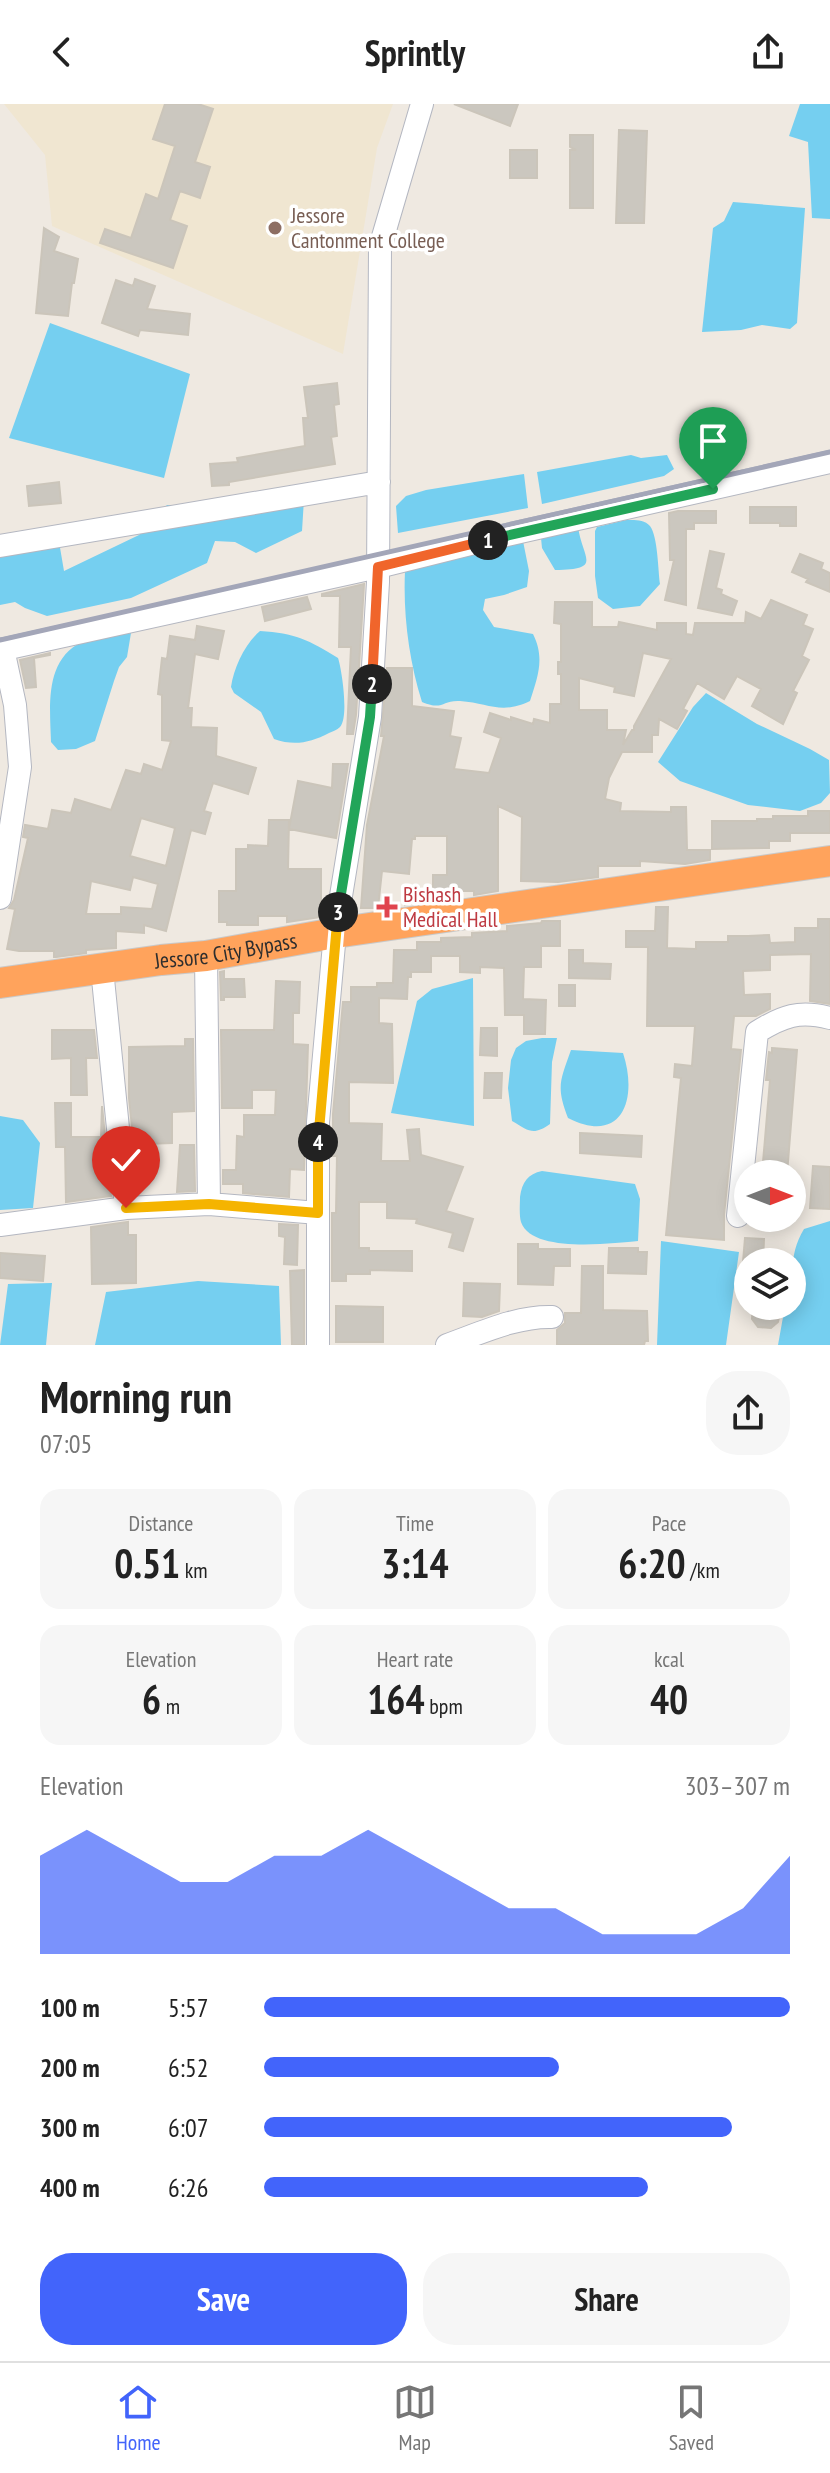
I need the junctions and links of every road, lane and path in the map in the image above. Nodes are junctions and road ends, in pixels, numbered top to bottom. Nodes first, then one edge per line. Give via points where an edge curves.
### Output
1 (422, 104) edge
2 (830, 462) edge
3 (379, 482) junction
4 (0, 546) edge
5 (378, 567) junction
6 (2, 650) edge
7 (830, 861) edge
8 (0, 898) edge
9 (335, 933) junction
10 (206, 956) junction
11 (102, 969) junction
12 (0, 983) edge
13 (830, 1018) edge
14 (744, 1160) edge
15 (209, 1204) junction
16 (126, 1208) junction
17 (318, 1213) junction
18 (0, 1225) edge
19 (552, 1317) dead end
20 (318, 1345) edge
21 (447, 1345) edge

1 - 3 street via 380,247
2 - 5 street
3 - 4 street
3 - 5 street
5 - 6 street
5 - 9 street via 370,717
6 - 8 street via 15,705 20,767
7 - 9 highway, Jessore City Bypass
9 - 10 highway, Jessore City Bypass
9 - 17 street via 318,1122
10 - 11 highway, Jessore City Bypass
10 - 15 street
11 - 12 highway, Jessore City Bypass
11 - 16 street
13 - 14 street via 812,1013 780,1018 757,1032
15 - 16 street
15 - 17 street
16 - 18 street
17 - 20 street
19 - 21 street via 495,1327

